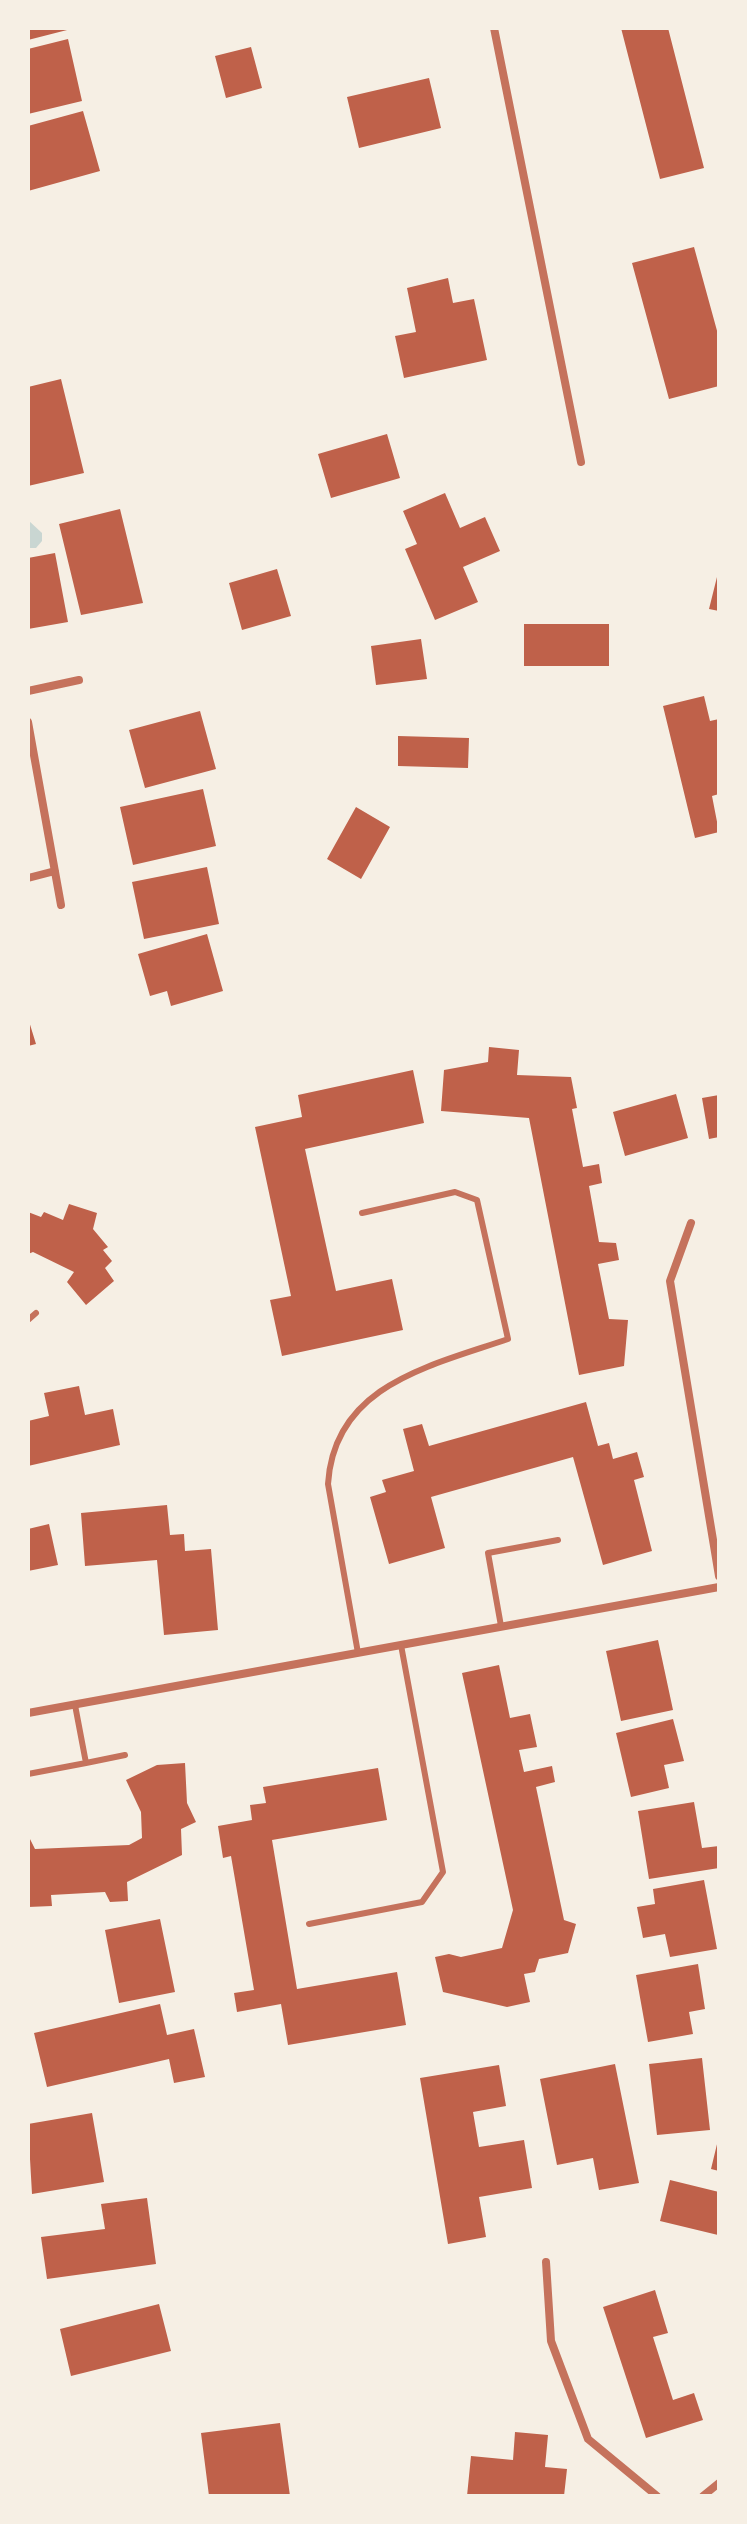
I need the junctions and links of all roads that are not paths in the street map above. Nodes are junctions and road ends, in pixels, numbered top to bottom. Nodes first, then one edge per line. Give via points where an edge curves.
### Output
1 (494, 28) edge
2 (581, 462) dead end
3 (79, 680) dead end
4 (28, 691) edge
5 (28, 722) edge
6 (55, 871) junction
7 (28, 878) edge
8 (61, 905) dead end
9 (362, 1213) dead end
10 (691, 1223) dead end
11 (36, 1313) dead end
12 (28, 1320) edge
13 (558, 1540) dead end
14 (719, 1576) edge
15 (719, 1587) edge
16 (501, 1626) junction
17 (401, 1645) junction
18 (358, 1653) junction
19 (75, 1705) junction
20 (28, 1713) edge
21 (125, 1755) dead end
22 (86, 1763) junction
23 (28, 1774) edge
24 (309, 1924) dead end
25 (546, 2262) dead end
26 (719, 2483) edge
27 (657, 2496) edge
28 (703, 2496) edge

1 - 2 street
3 - 4 street
5 - 6 street
6 - 7 street
6 - 8 street
9 - 18 lane via 455,1192 477,1200 508,1339 386,1385 364,1402 337,1440 328,1484
10 - 14 street via 670,1281
11 - 12 lane
13 - 16 lane via 488,1553
15 - 16 street
16 - 17 street
17 - 18 street
17 - 24 lane via 443,1872 422,1902
18 - 19 street
19 - 20 street
19 - 22 lane
21 - 22 lane
22 - 23 lane
25 - 27 street via 551,2341 588,2439
26 - 28 street

